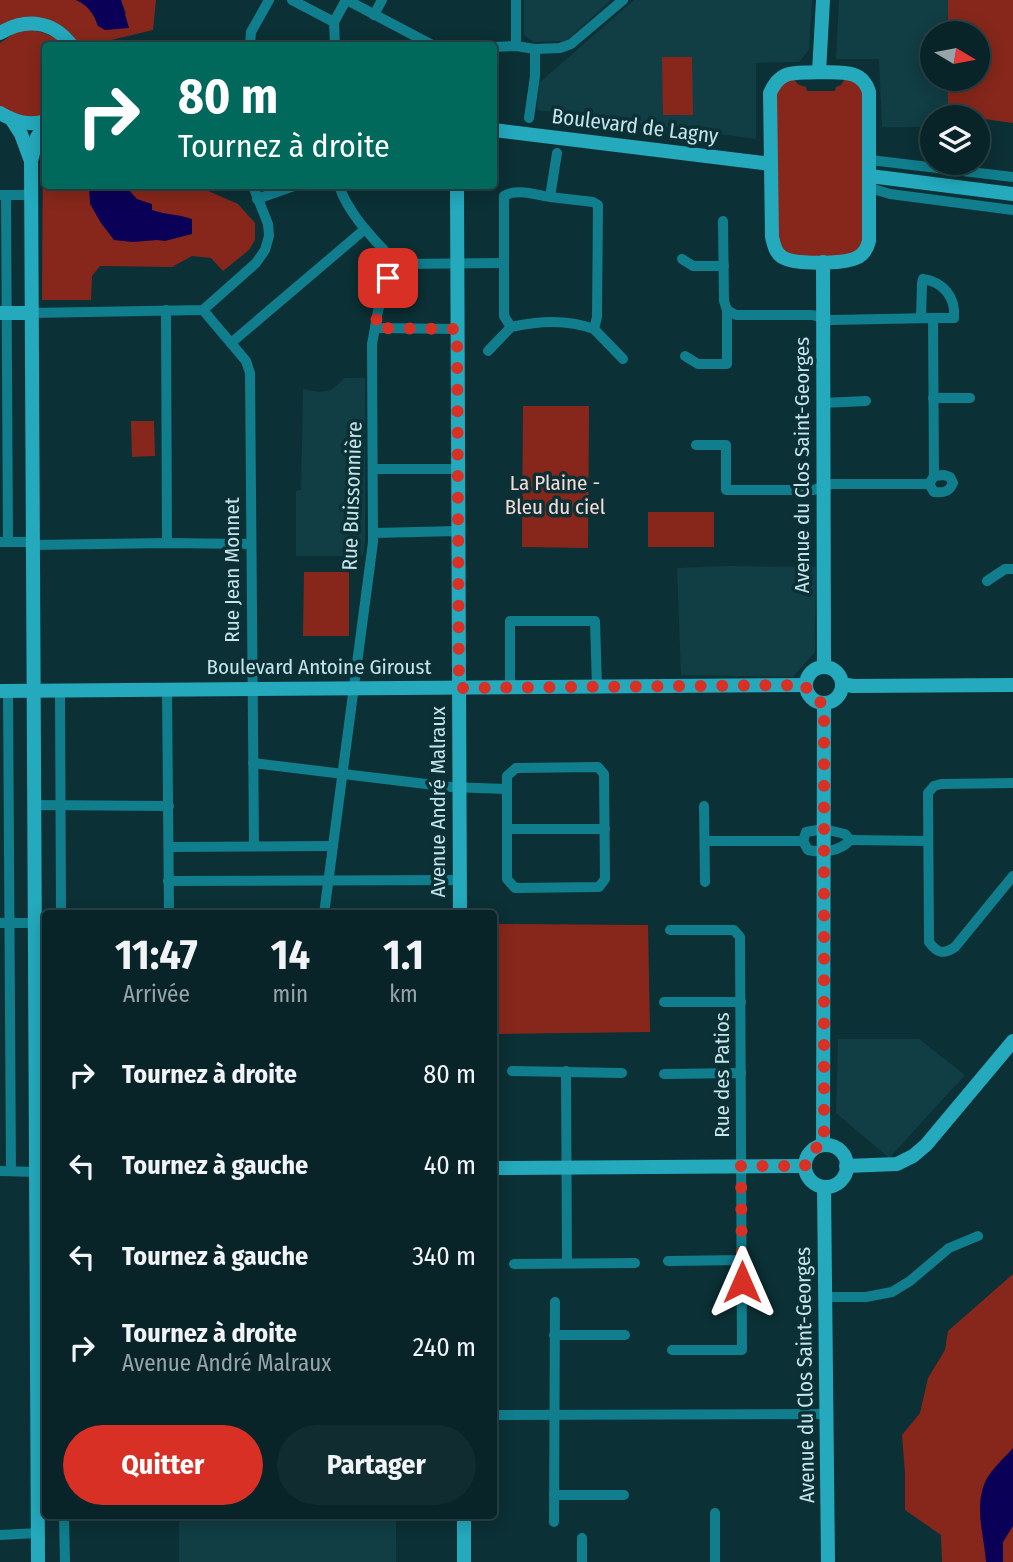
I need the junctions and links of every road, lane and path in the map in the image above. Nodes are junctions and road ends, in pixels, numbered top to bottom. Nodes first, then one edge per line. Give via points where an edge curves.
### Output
1 (270, 0) edge
2 (292, 0) edge
3 (382, 0) edge
4 (516, 0) edge
5 (623, 0) edge
6 (823, 0) edge
7 (350, 1) edge
8 (374, 15) junction
9 (334, 22) junction
10 (0, 33) edge
11 (70, 42) edge
12 (250, 42) edge
13 (335, 42) edge
14 (426, 42) edge
15 (497, 47) edge
16 (516, 47) junction
17 (535, 49) junction
18 (819, 72) junction
19 (6, 117) edge
20 (529, 118) dead end
21 (42, 124) edge
22 (42, 130) edge
23 (497, 130) edge
24 (557, 153) dead end
25 (870, 160) junction
26 (31, 162) junction
27 (771, 164) junction
28 (1013, 177) edge
29 (870, 182) junction
30 (254, 189) edge
31 (285, 189) edge
32 (340, 189) edge
33 (457, 189) edge
34 (1013, 194) edge
35 (3, 195) edge
36 (31, 195) junction
37 (550, 197) junction
38 (257, 199) junction
39 (1013, 210) edge
40 (723, 220) dead end
41 (365, 229) junction
42 (682, 258) dead end
43 (823, 262) junction
44 (503, 263) junction
45 (397, 264) junction
46 (457, 264) junction
47 (724, 266) junction
48 (166, 310) junction
49 (203, 310) junction
50 (727, 310) junction
51 (3, 313) edge
52 (31, 313) junction
53 (822, 318) junction
54 (511, 327) junction
55 (375, 328) junction
56 (457, 329) junction
57 (594, 329) junction
58 (231, 343) junction
59 (488, 351) dead end
60 (685, 356) dead end
61 (623, 359) dead end
62 (933, 398) junction
63 (970, 398) dead end
64 (866, 401) dead end
65 (823, 403) junction
66 (696, 445) dead end
67 (373, 469) junction
68 (458, 469) junction
69 (823, 486) junction
70 (458, 531) junction
71 (374, 533) junction
72 (4, 542) edge
73 (33, 543) junction
74 (167, 543) junction
75 (251, 544) junction
76 (1013, 569) edge
77 (987, 581) dead end
78 (824, 667) junction
79 (842, 684) junction
80 (1013, 684) edge
81 (806, 685) junction
82 (355, 687) junction
83 (510, 687) junction
84 (597, 687) junction
85 (459, 688) junction
86 (167, 689) junction
87 (252, 689) junction
88 (4, 691) edge
89 (34, 691) junction
90 (60, 691) junction
91 (824, 703) junction
92 (253, 763) junction
93 (343, 773) junction
94 (1013, 783) edge
95 (459, 787) junction
96 (506, 789) junction
97 (60, 804) junction
98 (35, 805) junction
99 (4, 806) edge
100 (169, 806) junction
101 (704, 806) dead end
102 (507, 829) junction
103 (604, 829) junction
104 (824, 829) junction
105 (850, 840) junction
106 (705, 841) junction
107 (803, 841) junction
108 (928, 841) junction
109 (254, 846) junction
110 (333, 846) junction
111 (169, 847) junction
112 (824, 851) junction
113 (1013, 876) edge
114 (460, 880) junction
115 (169, 881) junction
116 (328, 881) junction
117 (705, 882) dead end
118 (61, 910) edge
119 (169, 910) edge
120 (324, 910) edge
121 (460, 910) edge
122 (5, 923) edge
123 (40, 923) edge
124 (670, 930) dead end
125 (664, 1002) dead end
126 (741, 1002) junction
127 (5, 1039) edge
128 (1013, 1041) edge
129 (512, 1071) dead end
130 (566, 1071) junction
131 (622, 1073) dead end
132 (741, 1073) junction
133 (664, 1074) dead end
134 (824, 1145) junction
135 (741, 1166) junction
136 (805, 1166) junction
137 (846, 1166) junction
138 (497, 1168) edge
139 (566, 1168) junction
140 (5, 1171) edge
141 (41, 1172) edge
142 (824, 1187) junction
143 (978, 1236) dead end
144 (742, 1260) junction
145 (668, 1261) dead end
146 (567, 1263) junction
147 (635, 1263) dead end
148 (514, 1264) dead end
149 (825, 1297) junction
150 (555, 1302) dead end
151 (554, 1335) junction
152 (625, 1335) dead end
153 (672, 1350) dead end
154 (827, 1414) junction
155 (497, 1415) edge
156 (553, 1415) junction
157 (554, 1495) junction
158 (624, 1495) dead end
159 (715, 1513) dead end
160 (64, 1519) edge
161 (464, 1519) edge
162 (554, 1522) dead end
163 (38, 1533) junction
164 (0, 1535) edge
165 (582, 1538) dead end
166 (38, 1562) edge
167 (65, 1562) edge
168 (464, 1562) edge
169 (582, 1562) edge
170 (715, 1562) edge
171 (828, 1562) edge

1 - 12 street via 251,32
2 - 9 street
3 - 8 street
4 - 16 street
5 - 17 street via 571,44
6 - 18 street
7 - 8 street
7 - 9 street
8 - 14 street
9 - 13 street
10 - 11 street via 12,26 41,24
15 - 16 street
16 - 17 street
17 - 20 street
18 - 25 street via 855,75 867,83
18 - 27 street via 783,75 775,81 770,93
19 - 21 street
19 - 26 street via 20,134
22 - 26 street
23 - 27 street, Boulevard de Lagny
24 - 37 street
25 - 28 street
25 - 29 street
26 - 36 street
27 - 43 street via 775,250 784,259
29 - 34 street
29 - 39 street via 890,194
29 - 43 street via 866,251 856,258
30 - 38 street
31 - 38 street
32 - 41 street
33 - 46 street, Avenue André Malraux
35 - 36 street
35 - 51 street
36 - 52 street
37 - 44 street via 514,192 504,196
37 - 57 street via 598,205
38 - 49 street via 268,224 265,250
40 - 47 street
41 - 45 street
41 - 58 street
42 - 47 street via 693,266
43 - 53 street, Avenue du Clos Saint-Georges
44 - 46 street
44 - 54 street via 504,316
45 - 46 street
45 - 55 street, Rue Buissonnière via 388,278
46 - 56 street, Avenue André Malraux
47 - 50 street
48 - 49 street
48 - 52 street
48 - 74 street
49 - 58 street, Rue Jean Monnet
50 - 53 street via 736,315
50 - 60 street via 727,364 698,364
51 - 52 street
51 - 72 street
52 - 73 street
53 - 62 street via 927,318
53 - 65 street, Avenue du Clos Saint-Georges
54 - 57 street via 565,321
54 - 59 street
55 - 56 street
55 - 67 street, Rue Buissonnière
56 - 68 street, Avenue André Malraux
57 - 61 street
58 - 75 street, Rue Jean Monnet via 246,360 250,373
62 - 63 street
62 - 69 street via 931,480
64 - 65 street
65 - 69 street, Avenue du Clos Saint-Georges
66 - 69 street via 726,445 726,490 813,490
67 - 68 street
67 - 71 street, Rue Buissonnière
68 - 70 street, Avenue André Malraux
69 - 78 street, Avenue du Clos Saint-Georges
70 - 71 street
70 - 85 street, Avenue André Malraux
71 - 82 street, Rue Buissonnière
72 - 73 street
73 - 74 street
73 - 89 street
74 - 75 street
75 - 87 street, Rue Jean Monnet
76 - 77 street
78 - 79 street via 838,674
78 - 81 street via 810,674
79 - 80 street
79 - 91 street via 839,695
81 - 84 street, Boulevard Antoine Giroust
81 - 91 street via 809,696
82 - 85 street, Boulevard Antoine Giroust
82 - 87 street, Boulevard Antoine Giroust
82 - 93 street, Rue Buissonnière
83 - 84 street, Boulevard Antoine Giroust
83 - 84 street via 510,621 595,621
83 - 85 street, Boulevard Antoine Giroust
85 - 95 street, Avenue André Malraux
86 - 87 street, Boulevard Antoine Giroust
86 - 90 street, Boulevard Antoine Giroust
86 - 100 street
87 - 92 street, Rue Jean Monnet
88 - 89 street, Boulevard Antoine Giroust
88 - 99 street
89 - 90 street, Boulevard Antoine Giroust
89 - 98 street
90 - 97 street
91 - 104 street
92 - 93 street
92 - 109 street, Rue Jean Monnet
93 - 95 street
93 - 110 street, Rue Buissonnière
94 - 108 street via 933,786 928,793
95 - 96 street
95 - 114 street, Avenue André Malraux
96 - 102 street
96 - 103 street via 507,776 516,768 598,767 604,774
97 - 98 street
97 - 100 street
97 - 118 street
98 - 123 street
99 - 122 street
100 - 111 street
101 - 106 street
102 - 103 street
102 - 103 street via 507,879 515,888 599,887 605,878
104 - 105 street via 845,834
104 - 107 street via 806,832
104 - 112 street
105 - 108 street
105 - 112 street via 845,846
106 - 107 street
106 - 117 street
107 - 112 street via 808,850
108 - 113 street via 929,942 937,952 955,947
109 - 110 street
109 - 111 street
110 - 116 street, Rue Buissonnière
111 - 115 street
112 - 134 street
114 - 116 street
114 - 121 street, Avenue André Malraux
115 - 116 street
115 - 119 street
116 - 120 street, Rue Buissonnière
122 - 123 street
122 - 127 street
123 - 141 street
124 - 126 street, Rue des Patios via 734,930 740,936
125 - 126 street
126 - 132 street, Rue des Patios
127 - 140 street
128 - 137 street via 913,1156 897,1164
129 - 130 street
130 - 131 street
130 - 139 street
132 - 133 street
132 - 135 street, Rue des Patios
134 - 136 street via 808,1154
134 - 137 street via 837,1148
135 - 136 street
135 - 139 street
135 - 144 street, Rue des Patios
136 - 142 street via 808,1178
137 - 142 street via 837,1183
138 - 139 street
139 - 146 street
140 - 141 street
141 - 163 street
142 - 149 street, Avenue du Clos Saint-Georges
143 - 149 street via 949,1248 892,1292
144 - 145 street
144 - 153 street, Rue des Patios via 742,1350
146 - 147 street
146 - 148 street
149 - 154 street, Avenue du Clos Saint-Georges
150 - 151 street
151 - 152 street
151 - 156 street
154 - 156 street
154 - 171 street, Avenue du Clos Saint-Georges
155 - 156 street
156 - 157 street
157 - 158 street
157 - 162 street
159 - 170 street
160 - 167 street
161 - 168 street
163 - 164 street
163 - 166 street
165 - 169 street

